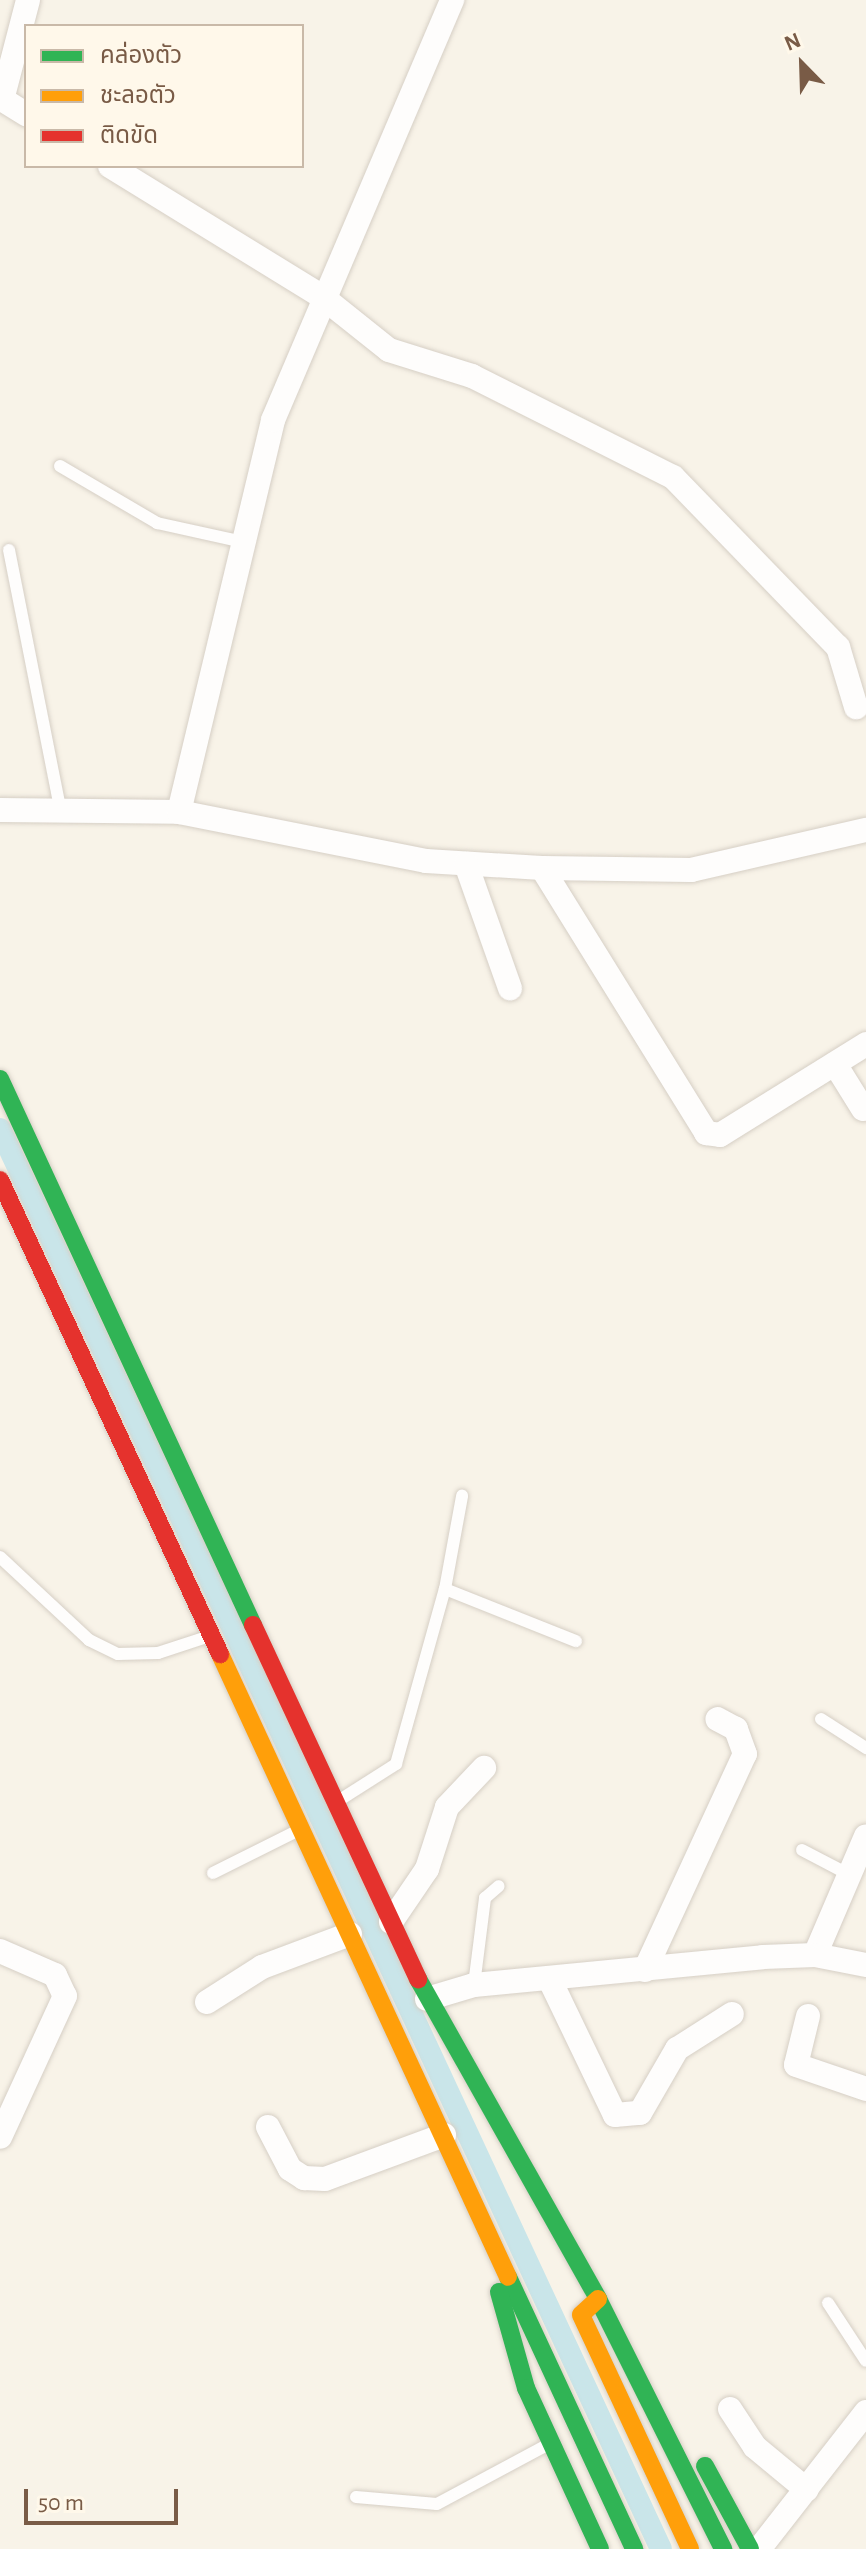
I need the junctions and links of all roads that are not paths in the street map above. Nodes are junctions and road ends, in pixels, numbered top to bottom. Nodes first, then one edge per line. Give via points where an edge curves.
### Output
1 (28, 0) edge
2 (452, 0) edge
3 (1, 99) edge
4 (24, 113) edge
5 (113, 168) edge
6 (320, 295) junction
7 (60, 466) dead end
8 (238, 541) junction
9 (9, 550) dead end
10 (856, 707) dead end
11 (60, 808) junction
12 (0, 810) edge
13 (179, 812) junction
14 (866, 830) edge
15 (466, 864) junction
16 (542, 868) junction
17 (510, 988) dead end
18 (866, 1044) edge
19 (835, 1064) junction
20 (0, 1079) edge
21 (863, 1109) dead end
22 (0, 1180) edge
23 (462, 1496) dead end
24 (0, 1557) edge
25 (445, 1589) junction
26 (211, 1635) junction
27 (576, 1641) dead end
28 (717, 1719) dead end
29 (821, 1719) dead end
30 (866, 1748) edge
31 (484, 1768) dead end
32 (335, 1802) junction
33 (301, 1829) junction
34 (866, 1836) edge
35 (802, 1850) dead end
36 (213, 1873) dead end
37 (846, 1873) junction
38 (499, 1886) dead end
39 (391, 1922) junction
40 (350, 1934) junction
41 (0, 1951) edge
42 (815, 1955) junction
43 (866, 1965) edge
44 (645, 1970) junction
45 (549, 1978) junction
46 (474, 1985) junction
47 (427, 1999) junction
48 (207, 2002) dead end
49 (732, 2014) dead end
50 (808, 2016) dead end
51 (866, 2089) edge
52 (268, 2127) dead end
53 (444, 2135) junction
54 (0, 2137) edge
55 (472, 2197) junction
56 (573, 2255) junction
57 (598, 2299) junction
58 (828, 2303) dead end
59 (866, 2361) edge
60 (730, 2409) dead end
61 (866, 2412) edge
62 (552, 2443) junction
63 (807, 2490) junction
64 (356, 2497) dead end
65 (600, 2549) edge
66 (634, 2549) edge
67 (690, 2549) edge
68 (723, 2549) edge
69 (750, 2549) edge
70 (759, 2549) edge

1 - 3 street
2 - 6 street
3 - 4 street
5 - 6 street
6 - 8 street
6 - 10 street via 389,350 472,376 673,477 838,647
7 - 8 lane via 157,523
8 - 13 street
9 - 11 lane
11 - 12 street
11 - 13 street
13 - 15 street
14 - 16 street via 691,870
15 - 16 street
15 - 17 street
16 - 19 street via 706,1133 720,1135
18 - 19 street
19 - 21 street
20 - 32 street
22 - 26 street
23 - 25 lane
24 - 26 lane via 89,1640 118,1654 158,1653
25 - 27 lane
25 - 32 lane via 396,1764
26 - 33 street
28 - 44 street via 736,1729 745,1754
29 - 30 lane
31 - 39 street via 447,1807 427,1869
32 - 39 street
33 - 36 lane
33 - 40 street
34 - 37 street
35 - 37 lane
37 - 42 street
38 - 46 lane via 485,1898
39 - 47 street
40 - 48 street via 262,1967
40 - 53 street
41 - 54 street via 55,1975 65,1996
42 - 43 street
42 - 44 street
44 - 45 street
45 - 46 street
45 - 49 street via 615,2115 640,2113 677,2049
46 - 47 street
47 - 56 street
50 - 51 street via 796,2065
52 - 53 street via 290,2169 325,2179
53 - 55 street
55 - 62 street via 526,2388
55 - 66 street
56 - 57 street
56 - 69 street via 615,2298
57 - 67 street via 581,2315
57 - 68 street
58 - 59 lane
60 - 63 street via 755,2447
61 - 63 street
62 - 64 lane via 437,2504
62 - 65 street
63 - 70 street

